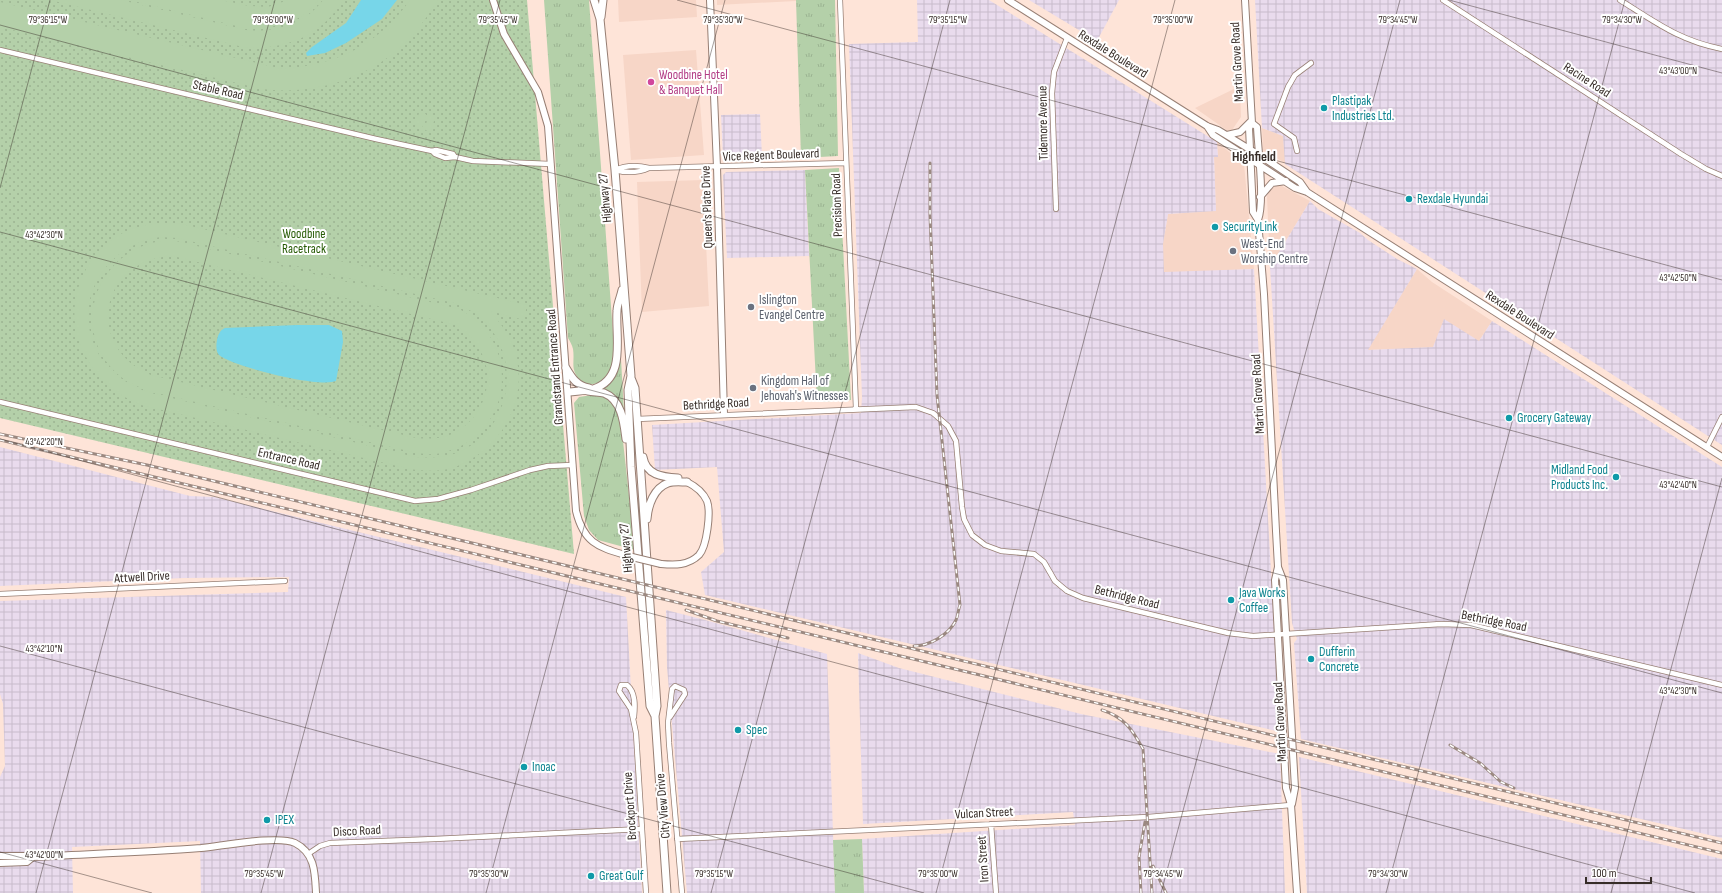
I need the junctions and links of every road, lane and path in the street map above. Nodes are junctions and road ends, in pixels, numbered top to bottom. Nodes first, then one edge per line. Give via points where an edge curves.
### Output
1 (594, 0) edge
2 (603, 0) edge
3 (710, 0) edge
4 (840, 0) edge
5 (1008, 0) edge
6 (1245, 0) edge
7 (1443, 0) edge
8 (1620, 0) edge
9 (495, 1) edge
10 (600, 19) junction
11 (1067, 38) junction
12 (1722, 49) edge
13 (0, 50) edge
14 (1311, 63) dead end
15 (1252, 121) junction
16 (1207, 126) junction
17 (1227, 135) junction
18 (1250, 149) junction
19 (1297, 151) dead end
20 (1258, 154) junction
21 (1250, 158) junction
22 (846, 163) junction
23 (1258, 163) junction
24 (551, 164) junction
25 (717, 167) junction
26 (615, 170) junction
27 (1722, 176) edge
28 (1286, 181) junction
29 (1308, 192) junction
30 (1260, 197) junction
31 (1056, 209) dead end
32 (1258, 220) junction
33 (624, 284) junction
34 (566, 368) junction
35 (631, 376) junction
36 (593, 388) junction
37 (584, 390) junction
38 (568, 392) junction
39 (0, 402) edge
40 (856, 409) junction
41 (724, 414) junction
42 (1722, 417) edge
43 (637, 419) junction
44 (638, 431) junction
45 (1707, 447) junction
46 (1722, 457) edge
47 (573, 465) junction
48 (631, 467) junction
49 (687, 482) junction
50 (646, 547) junction
51 (1278, 567) junction
52 (285, 582) dead end
53 (0, 594) edge
54 (1278, 634) junction
55 (1286, 634) junction
56 (1722, 685) edge
57 (654, 716) junction
58 (634, 717) junction
59 (670, 717) junction
60 (1291, 805) junction
61 (991, 824) junction
62 (642, 829) junction
63 (677, 839) junction
64 (308, 854) junction
65 (0, 856) edge
66 (33, 857) junction
67 (0, 863) edge
68 (316, 893) edge
69 (646, 893) edge
70 (667, 893) edge
71 (682, 893) edge
72 (996, 893) edge
73 (1297, 893) edge

1 - 10 main road, Highway 27
2 - 10 main road, Highway 27
3 - 25 main road, Queen's Plate Drive
4 - 22 street, Precision Road
5 - 11 main road, Rexdale Boulevard
6 - 15 main road, Martin Grove Road
7 - 27 street, Racine Road via 1681,154
8 - 12 street via 1680,37
9 - 24 main road, Grandstand Entrance Road via 504,34 532,80 543,106 548,126
10 - 26 main road, Highway 27
11 - 16 main road, Rexdale Boulevard
11 - 31 street, Tidemore Avenue via 1054,72 1052,93
13 - 24 street, Stable Road via 453,154 455,157 473,162
14 - 19 street via 1295,75 1274,124 1294,138
15 - 17 main road via 1240,132
15 - 18 main road, Martin Grove Road via 1249,128
15 - 20 main road, Martin Grove Road via 1257,127
16 - 17 main road, Rexdale Boulevard
16 - 21 main road, Rexdale Boulevard via 1213,134
17 - 18 main road, Rexdale Boulevard
18 - 20 main road, Rexdale Boulevard
18 - 21 main road, Martin Grove Road
20 - 23 main road, Martin Grove Road
20 - 29 main road, Rexdale Boulevard via 1300,182
21 - 23 main road, Rexdale Boulevard
21 - 32 main road, Martin Grove Road via 1253,212
22 - 25 street, Vice Regent Boulevard
22 - 40 street, Precision Road
23 - 28 main road, Rexdale Boulevard
23 - 30 main road, Martin Grove Road
24 - 34 main road, Grandstand Entrance Road
25 - 26 street, Vice Regent Boulevard via 623,166
25 - 41 main road, Queen's Plate Drive
26 - 33 main road, Highway 27
28 - 29 main road, Rexdale Boulevard via 1295,188
28 - 30 main road via 1272,183
29 - 45 main road, Rexdale Boulevard
30 - 32 main road, Martin Grove Road via 1261,213
32 - 51 main road, Martin Grove Road
33 - 35 main road, Highway 27
33 - 36 main road via 617,310 616,364 609,379
34 - 36 main road via 578,385
34 - 38 main road, Grandstand Entrance Road
35 - 43 main road, Highway 27 via 635,388
35 - 48 main road, Highway 27 via 628,390
36 - 37 main road
37 - 38 main road
37 - 48 main road via 602,393 616,402 620,410
38 - 47 main road, Grandstand Entrance Road
39 - 47 street, Entrance Road via 415,501 438,499 530,470
40 - 41 street, Bethridge Road
40 - 54 street, Bethridge Road via 916,407 933,413 948,426 956,441 964,519 972,535 985,545 1001,551 1034,554 1044,562 1055,580 1067,591 1082,598 1228,633 1253,636
41 - 43 street, Bethridge Road
42 - 45 street
43 - 44 main road, Highway 27
44 - 49 main road via 647,468 656,475
44 - 50 main road, Highway 27
45 - 46 main road, Rexdale Boulevard
47 - 49 main road, Grandstand Entrance Road, bridge via 578,521 595,545 661,564 684,564 699,555 705,546 708,509 706,500 695,486
48 - 57 main road, Highway 27 via 650,706
49 - 50 main road via 669,482 651,499 647,512
50 - 57 main road, Highway 27 via 657,706
51 - 54 main road, Martin Grove Road via 1275,580
51 - 55 main road, Martin Grove Road via 1283,580
52 - 53 street, Attwell Drive
54 - 55 street, Bethridge Road
54 - 60 main road, Martin Grove Road via 1286,788
55 - 56 street, Bethridge Road via 1440,624 1471,625
55 - 60 main road, Martin Grove Road via 1295,788
57 - 70 main road, Highway 27
58 - 58 street, Brockport Drive via 635,707 631,690 627,685 621,685 620,694
58 - 62 street, Brockport Drive
59 - 59 street, City View Drive via 685,694 684,690 675,686 672,689
59 - 63 street, City View Drive via 669,743
60 - 61 street, Vulcan Street via 1148,817
60 - 73 main road, Martin Grove Road
61 - 63 street, Vulcan Street
61 - 72 street, Iron Street
62 - 64 street, Disco Road via 330,843
62 - 69 street, Brockport Drive
63 - 71 street, City View Drive
64 - 66 main road via 295,843 276,840 188,849
64 - 68 main road via 315,869
65 - 66 main road
66 - 67 main road via 27,862

